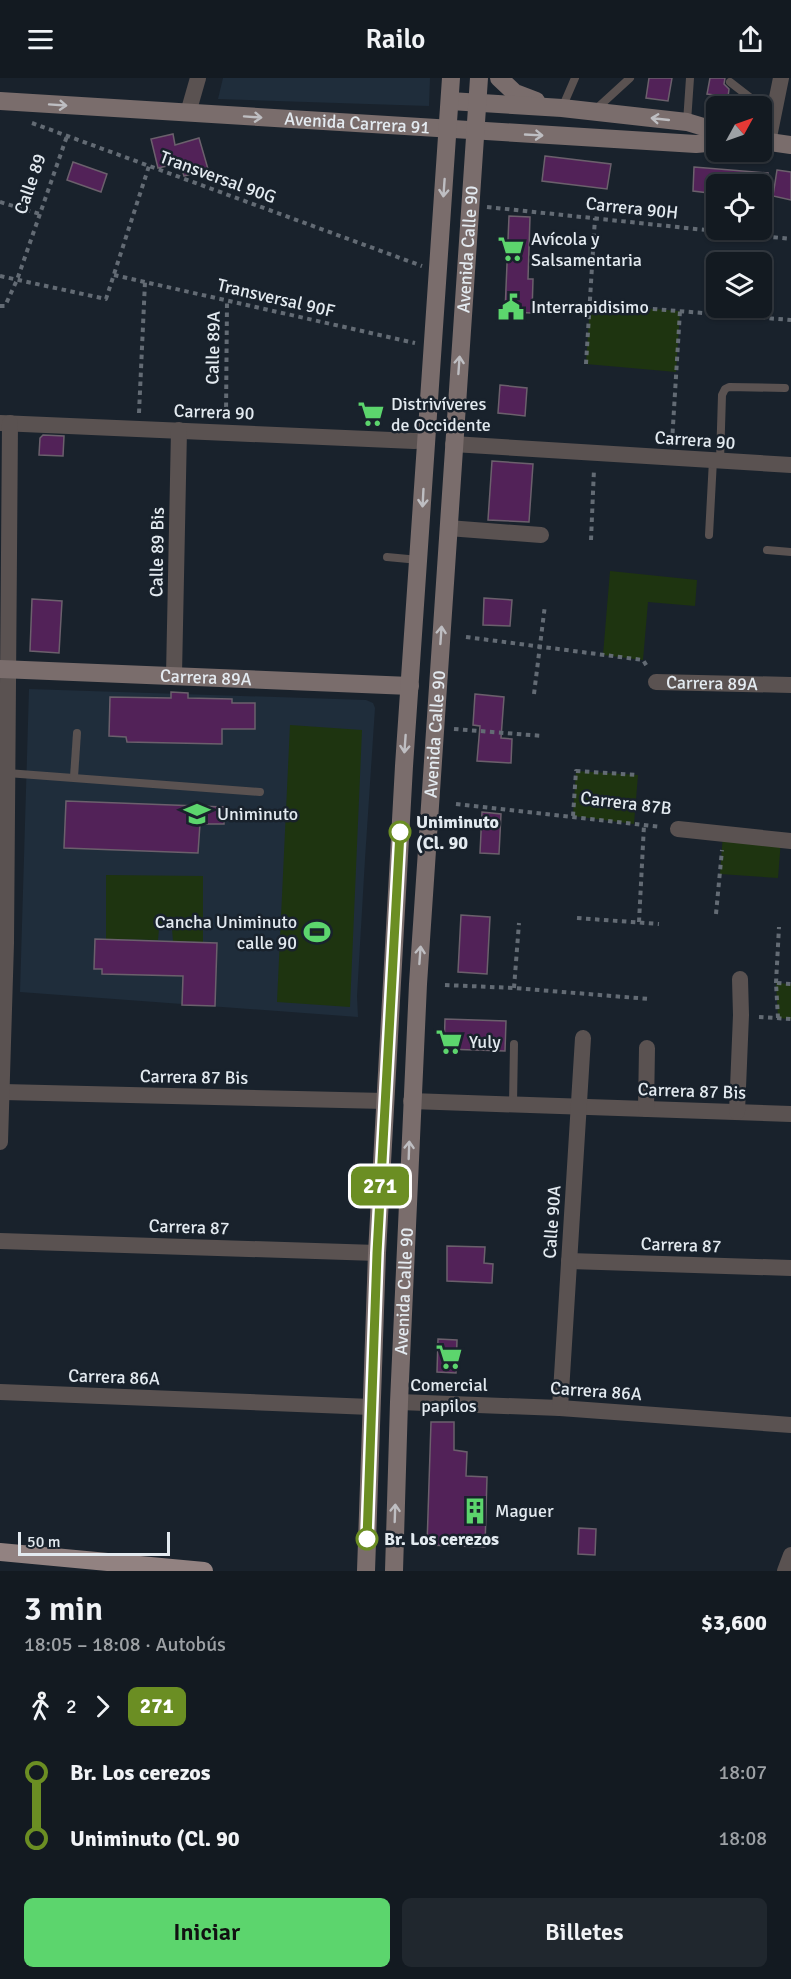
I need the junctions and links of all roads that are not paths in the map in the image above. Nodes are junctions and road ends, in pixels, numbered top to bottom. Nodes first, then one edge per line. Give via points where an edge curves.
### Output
1 (198, 78) edge
2 (451, 78) edge
3 (479, 78) edge
4 (499, 78) edge
5 (575, 78) edge
6 (630, 78) edge
7 (690, 78) edge
8 (781, 78) edge
9 (730, 82) dead end
10 (748, 96) edge
11 (772, 96) edge
12 (0, 101) edge
13 (450, 101) junction
14 (478, 103) junction
15 (558, 107) junction
16 (594, 111) junction
17 (188, 113) junction
18 (687, 122) junction
19 (706, 127) edge
20 (448, 130) junction
21 (476, 131) junction
22 (772, 142) edge
23 (706, 143) edge
24 (791, 144) edge
25 (785, 388) dead end
26 (5, 423) edge
27 (179, 430) junction
28 (426, 440) junction
29 (453, 444) junction
30 (717, 461) junction
31 (791, 465) edge
32 (448, 528) junction
33 (541, 535) dead end
34 (709, 535) dead end
35 (766, 550) dead end
36 (791, 552) edge
37 (387, 557) dead end
38 (419, 560) junction
39 (4, 669) edge
40 (174, 675) junction
41 (656, 682) road end
42 (791, 685) edge
43 (410, 686) junction
44 (77, 733) dead end
45 (8, 773) junction
46 (74, 777) junction
47 (260, 792) dead end
48 (4, 808) edge
49 (678, 829) road end
50 (791, 841) edge
51 (3, 943) edge
52 (740, 979) dead end
53 (583, 1038) dead end
54 (514, 1044) dead end
55 (647, 1048) dead end
56 (3, 1092) junction
57 (385, 1101) junction
58 (411, 1101) junction
59 (513, 1104) junction
60 (579, 1107) junction
61 (646, 1109) junction
62 (737, 1112) junction
63 (791, 1114) edge
64 (0, 1142) edge
65 (0, 1241) edge
66 (377, 1253) junction
67 (569, 1261) junction
68 (791, 1268) edge
69 (0, 1392) edge
70 (399, 1402) junction
71 (371, 1407) junction
72 (560, 1408) junction
73 (791, 1425) edge
74 (0, 1552) edge
75 (791, 1555) edge
76 (204, 1571) edge
77 (366, 1571) edge
78 (394, 1571) edge
79 (785, 1571) edge

1 - 17 street
2 - 13 main road, Avenida Calle 90
3 - 14 main road, Avenida Calle 90
4 - 15 main road via 525,98
5 - 15 lane
6 - 16 lane
7 - 18 lane
8 - 11 street
9 - 10 lane
12 -> 17 main road, Avenida Carrera 91
13 - 14 main road, Avenida Carrera 91
13 - 20 main road, Avenida Calle 90
14 - 15 main road, Avenida Carrera 91
14 - 21 main road, Avenida Calle 90
15 - 16 main road, Avenida Carrera 91
18 -> 16 main road, Avenida Carrera 91
17 -> 20 main road, Avenida Carrera 91
18 - 19 main road, Avenida Carrera 91
20 - 21 main road, Avenida Carrera 91
20 -> 28 main road, Avenida Calle 90
21 -> 23 main road, Avenida Carrera 91
29 -> 21 main road, Avenida Calle 90
22 - 24 main road
25 - 30 lane via 725,389
26 - 27 street, Carrera 90
26 - 39 street
27 - 28 street, Carrera 90
27 - 40 street, Calle 89 Bis
28 -> 38 main road, Avenida Calle 90
29 - 30 street, Carrera 90
29 - 32 main road, Avenida Calle 90
30 - 31 street, Carrera 90
30 - 34 lane
32 - 33 street
58 -> 32 main road, Avenida Calle 90
35 - 36 lane
37 - 38 lane
38 - 43 main road, Avenida Calle 90
39 - 40 main road, Carrera 89A
39 - 45 street
40 - 43 main road, Carrera 89A
41 - 42 street, Carrera 89A
43 -> 57 main road, Avenida Calle 90
44 - 46 lane
45 - 46 lane
45 - 48 street
46 - 47 lane
48 - 51 street
49 - 50 street, Carrera 87B
51 - 56 street
52 - 62 street
53 - 60 street, Calle 90A
54 - 59 lane
55 - 61 street
56 - 57 street, Carrera 87 Bis
56 - 64 street
57 - 66 main road, Avenida Calle 90
58 - 59 street, Carrera 87 Bis
70 -> 58 main road, Avenida Calle 90
59 - 60 street, Carrera 87 Bis
60 - 61 street, Carrera 87 Bis
60 - 67 street, Calle 90A
61 - 62 street, Carrera 87 Bis
62 - 63 street, Carrera 87 Bis
65 - 66 street, Carrera 87
66 - 71 main road, Avenida Calle 90
67 - 68 street, Carrera 87
67 - 72 street, Calle 90A
69 - 71 street, Carrera 86A
70 - 72 street, Carrera 86A
78 -> 70 main road, Avenida Calle 90
71 - 77 main road, Avenida Calle 90
72 - 73 street, Carrera 86A
74 - 76 main road
75 - 79 street

